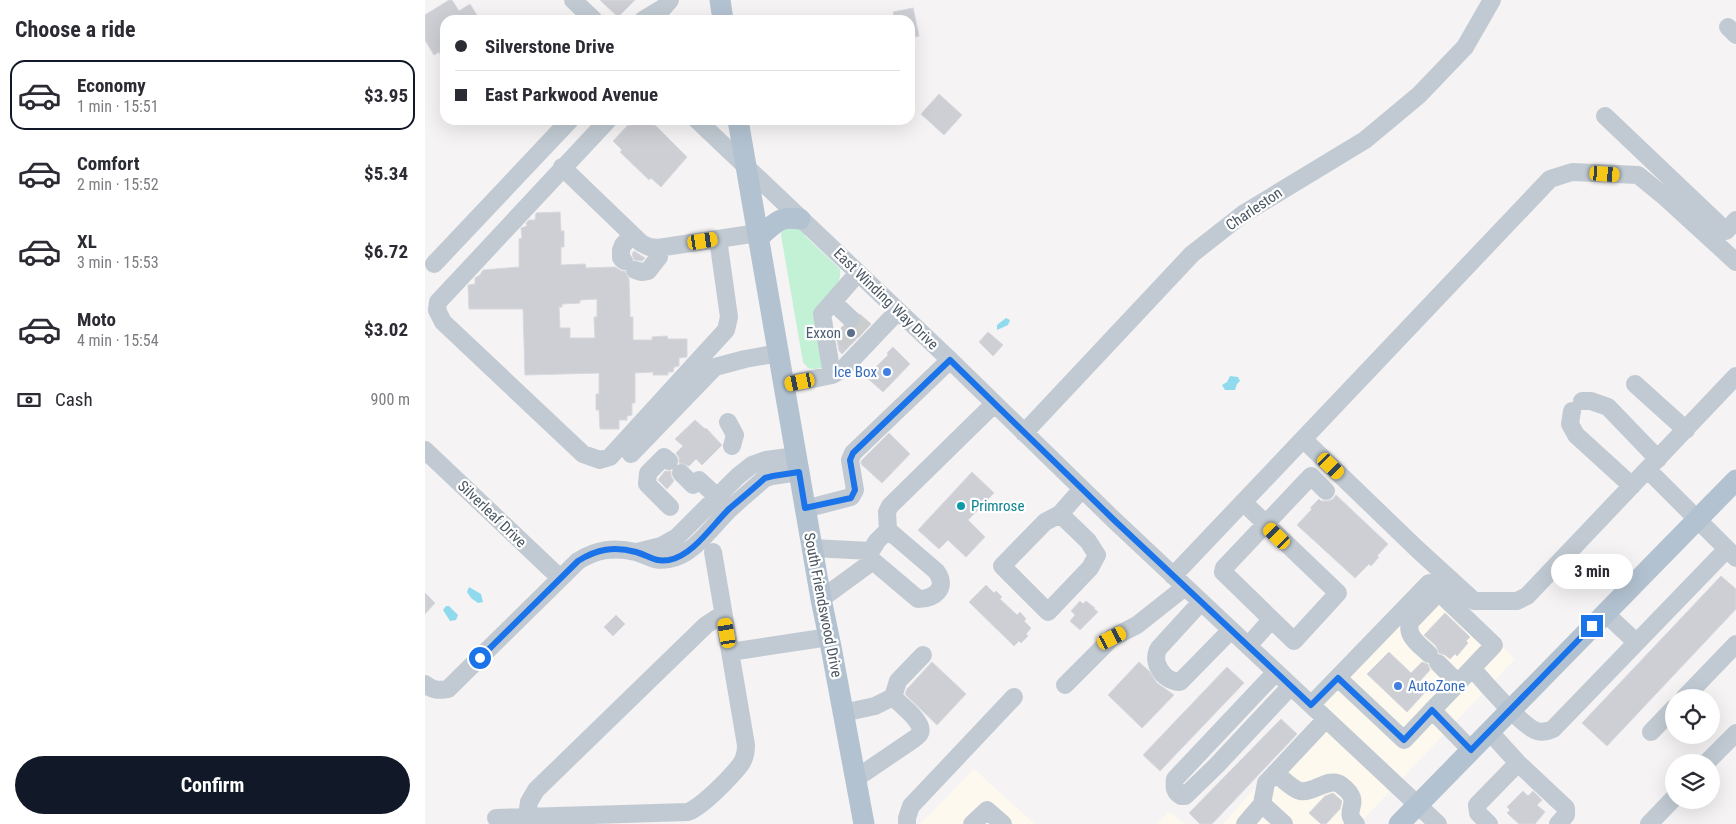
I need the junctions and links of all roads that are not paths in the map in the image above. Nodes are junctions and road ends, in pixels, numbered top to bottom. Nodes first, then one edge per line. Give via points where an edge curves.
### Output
1 (573, 0) edge
2 (670, 0) edge
3 (720, 0) edge
4 (1492, 0) edge
5 (588, 15) edge
6 (651, 15) edge
7 (722, 15) edge
8 (1605, 116) dead end
9 (565, 125) edge
10 (603, 125) edge
11 (702, 125) edge
12 (740, 125) edge
13 (563, 167) junction
14 (746, 167) junction
15 (800, 219) junction
16 (1731, 226) edge
17 (632, 235) junction
18 (758, 235) junction
19 (718, 239) junction
20 (659, 248) junction
21 (1736, 262) edge
22 (434, 264) dead end
23 (858, 273) junction
24 (828, 308) junction
25 (898, 311) junction
26 (845, 324) tunnel mouth
27 (779, 353) junction
28 (950, 360) junction
29 (832, 375) junction
30 (1736, 376) edge
31 (1635, 384) dead end
32 (784, 385) junction
33 (994, 404) junction
34 (728, 422) dead end
35 (1686, 430) junction
36 (1024, 433) junction
37 (1303, 439) junction
38 (732, 446) dead end
39 (425, 450) edge
40 (631, 454) dead end
41 (669, 461) dead end
42 (797, 464) junction
43 (1653, 465) junction
44 (694, 479) dead end
45 (1736, 480) edge
46 (1632, 486) junction
47 (1082, 489) junction
48 (1326, 490) dead end
49 (1243, 502) junction
50 (723, 503) junction
51 (670, 507) dead end
52 (805, 508) junction
53 (1060, 514) junction
54 (1697, 519) junction
55 (1265, 524) junction
56 (888, 530) junction
57 (812, 548) junction
58 (713, 552) dead end
59 (1733, 553) edge
60 (872, 556) junction
61 (560, 578) junction
62 (1179, 582) junction
63 (1439, 592) junction
64 (821, 600) junction
65 (1201, 602) junction
66 (1605, 613) junction
67 (723, 614) junction
68 (1271, 620) junction
69 (1231, 630) junction
70 (830, 642) junction
71 (1635, 642) junction
72 (1736, 644) edge
73 (1249, 646) junction
74 (923, 655) dead end
75 (731, 658) junction
76 (1472, 668) junction
77 (1276, 672) junction
78 (1338, 678) junction
79 (1458, 683) junction
80 (1065, 685) dead end
81 (1291, 686) junction
82 (432, 687) edge
83 (1693, 689) edge
84 (893, 697) junction
85 (1014, 697) dead end
86 (1311, 705) junction
87 (1510, 709) junction
88 (1432, 710) junction
89 (843, 712) junction
90 (1665, 717) edge
91 (1326, 719) junction
92 (1489, 731) junction
93 (1651, 732) dead end
94 (1736, 733) edge
95 (1471, 750) junction
96 (1715, 754) edge
97 (1518, 763) junction
98 (1275, 773) junction
99 (855, 779) junction
100 (1262, 804) junction
101 (1418, 804) junction
102 (1665, 807) edge
103 (527, 817) junction
104 (497, 818) dead end
105 (864, 824) edge
106 (907, 824) edge
107 (972, 824) edge
108 (1003, 824) edge
109 (1245, 824) edge
110 (1284, 824) edge
111 (1357, 824) edge
112 (1399, 824) edge
113 (1439, 824) edge
114 (1489, 824) edge
115 (1558, 824) edge
116 (1649, 824) edge

1 - 5 street
2 - 6 street
3 - 7 main road
4 - 36 street, Charleston via 1465,47 1419,94 1365,140 1243,214 1192,254
8 - 16 street
9 - 22 street
10 - 13 street
11 - 14 street, East Winding Way Drive
12 - 14 main road, South Friendswood Drive
13 - 17 street
13 - 19 street via 438,302 437,310 443,322 583,454 600,460 610,457 726,330 729,317
14 - 15 street, East Winding Way Drive
14 - 18 main road, South Friendswood Drive
15 - 18 main road via 781,219
15 - 23 street, East Winding Way Drive
17 - 20 street via 641,244
17 - 20 street via 621,250 621,258 641,272 648,271 659,257
18 - 19 street
18 - 27 main road, South Friendswood Drive
19 - 20 street
21 - 37 street via 1665,197 1637,176 1573,172 1551,179
23 - 24 street
23 - 25 street, East Winding Way Drive
24 - 26 street
24 - 29 street
25 - 28 street, East Winding Way Drive
25 - 29 street via 863,342 843,369
27 - 32 main road, South Friendswood Drive
27 - 40 street via 715,367
28 - 33 street, East Winding Way Drive
28 - 52 street via 853,453 850,460 855,490 851,498
29 - 32 street
30 - 35 street
31 - 35 street
32 - 42 main road, South Friendswood Drive
33 - 36 street, East Winding Way Drive
33 - 56 street via 890,506
34 - 38 street via 735,435
35 - 43 street
36 - 47 street, East Winding Way Drive
37 - 46 street via 1474,601 1517,601 1527,596
37 - 49 street
39 - 61 street, Silverleaf Drive
41 - 51 street via 664,456 648,473 647,484
42 - 50 street via 766,460 752,465 738,476
42 - 52 main road, South Friendswood Drive
43 - 46 street
43 - 46 street via 1608,408 1591,400 1577,406 1570,424 1576,435
43 - 54 street
44 - 50 street
45 - 54 main road
47 - 53 street
47 - 62 street, East Winding Way Drive
48 - 55 street via 1311,476
49 - 55 street
49 - 62 street
50 - 61 street via 691,549 671,560 653,560 637,552 610,549 592,552
52 - 57 main road, South Friendswood Drive
53 - 53 street via 1088,541 1097,555 1090,568 1048,612 1002,566 1045,522
54 - 59 street
54 - 66 main road
55 - 68 street via 1223,572
55 - 68 street via 1337,593 1294,641
56 - 60 street via 877,541
56 - 60 street via 936,571 940,576 939,590 927,599 918,599
57 - 60 street
57 - 64 main road, South Friendswood Drive
58 - 67 street
59 - 71 street
60 - 64 street
61 - 82 street via 454,684 448,689
62 - 65 street, East Winding Way Drive
62 - 80 street via 1137,625 1112,638
63 - 76 street via 1494,645
63 - 78 street via 1429,584
63 - 79 street via 1411,621 1409,632
64 - 70 main road, South Friendswood Drive
65 - 69 street, East Winding Way Drive
65 - 69 street via 1155,654 1158,669 1173,682 1180,682
66 - 71 street
66 - 87 main road
67 - 75 street
67 - 103 street via 706,625 536,790 529,802
68 - 73 street
69 - 73 street, East Winding Way Drive
70 - 75 street
70 - 89 main road, South Friendswood Drive
71 - 87 street via 1553,728 1545,732 1535,731
72 - 83 street
73 - 77 street, East Winding Way Drive
74 - 84 street via 899,681
75 - 103 street via 746,753 742,763 701,805 688,812
76 - 79 street
76 - 87 street
77 - 81 street, East Winding Way Drive
77 - 81 street via 1175,779 1177,794 1185,796
78 - 86 street
78 - 88 street via 1404,740
79 - 88 street
81 - 86 street, East Winding Way Drive
84 - 89 street via 875,706
84 - 99 street via 918,722 920,733
85 - 106 street via 911,806
86 - 91 street, East Winding Way Drive
87 - 92 main road
88 - 95 street
89 - 99 main road, South Friendswood Drive
90 - 93 street
91 - 98 street
91 - 101 street, East Winding Way Drive
92 - 95 main road
92 - 97 street
94 - 96 street
95 - 101 main road
97 - 114 street via 1477,805 1478,813
97 - 115 street via 1566,808 1566,815
98 - 100 street via 1265,783
98 - 111 street via 1298,791 1339,783 1352,795 1354,802 1350,813
99 - 105 main road, South Friendswood Drive
100 - 109 street
100 - 110 street
101 - 112 main road
101 - 113 street, East Winding Way Drive
102 - 116 street
103 - 104 street
107 - 108 street via 987,810

